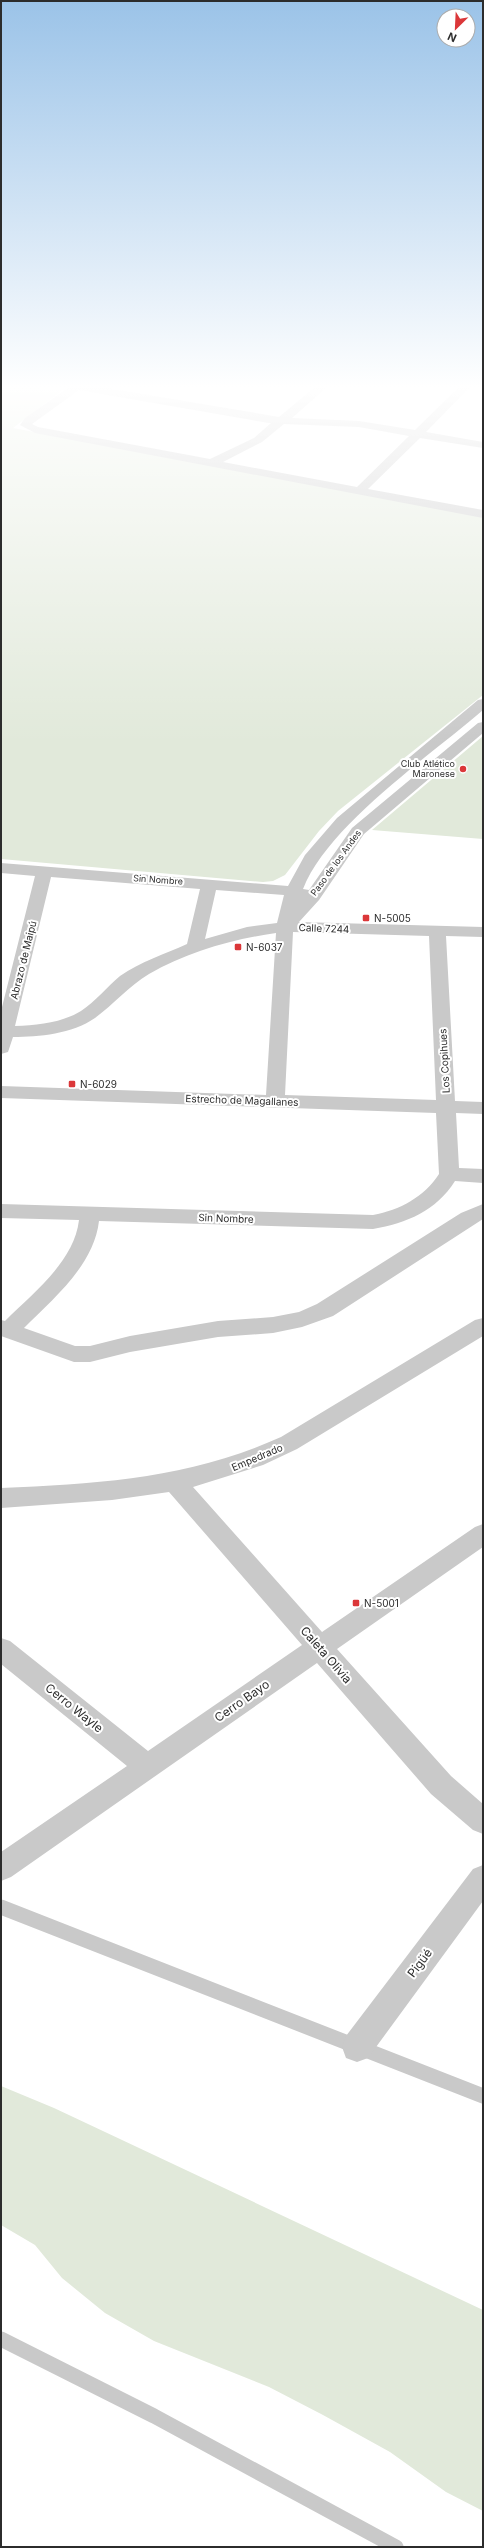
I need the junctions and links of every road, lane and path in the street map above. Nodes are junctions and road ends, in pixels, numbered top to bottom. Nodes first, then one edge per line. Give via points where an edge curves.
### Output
1 (439, 506) edge
2 (483, 514) edge
3 (483, 703) edge
4 (483, 726) edge
5 (1, 868) edge
6 (44, 872) junction
7 (209, 884) junction
8 (292, 891) junction
9 (313, 896) junction
10 (285, 927) junction
11 (437, 931) junction
12 (483, 932) edge
13 (195, 947) junction
14 (2, 1038) edge
15 (1, 1092) edge
16 (275, 1101) junction
17 (446, 1106) junction
18 (483, 1108) edge
19 (483, 1176) edge
20 (445, 1182) junction
21 (1, 1211) edge
22 (483, 1211) edge
23 (90, 1214) junction
24 (483, 1326) edge
25 (5, 1329) edge
26 (175, 1483) junction
27 (1, 1498) edge
28 (483, 1534) edge
29 (319, 1648) junction
30 (1, 1649) edge
31 (147, 1766) junction
32 (483, 1821) edge
33 (1, 1868) edge
34 (483, 1878) edge
35 (1, 1907) edge
36 (357, 2047) junction
37 (483, 2096) edge
38 (1, 2339) edge
39 (396, 2547) edge

1 - 2 street
3 - 8 street, Paso de los Andes via 335,829
4 - 9 street, Paso de los Andes via 358,831
5 - 6 street, Sin Nombre
6 - 7 street, Sin Nombre
6 - 14 street, Abrazo de Maipú
7 - 8 street, Sin Nombre
7 - 13 street
8 - 9 street, Sin Nombre
8 - 10 street, Paso de los Andes
9 - 10 street, Paso de los Andes
10 - 11 street, Calle 7244
10 - 13 street via 246,932
10 - 16 street, Paso de los Andes
11 - 12 street, Calle 7244
11 - 17 street, Los Copihues
13 - 14 street via 144,969 92,1010 71,1023
15 - 16 street, Estrecho de Magallanes
16 - 17 street, Estrecho de Magallanes
17 - 18 street, Estrecho de Magallanes
17 - 20 street, Los Copihues
19 - 20 street
20 - 23 street, Sin Nombre via 408,1213 392,1220 373,1222
21 - 23 street, Sin Nombre
22 - 25 street via 324,1310 302,1319 273,1325 218,1329 130,1344 90,1354 74,1354
23 - 25 street via 86,1239 65,1271
24 - 26 street, Empedrado via 263,1457 230,1469
26 - 27 street, Empedrado via 108,1491
26 - 29 street, Caleta Olivia
28 - 29 street, Cerro Bayo
29 - 31 street, Cerro Bayo
29 - 32 street, Caleta Olivia via 441,1785
30 - 31 street, Cerro Wayle
31 - 33 street, Cerro Bayo
34 - 36 street, Pigüé
35 - 36 lane
36 - 37 lane
38 - 39 lane via 154,2416

